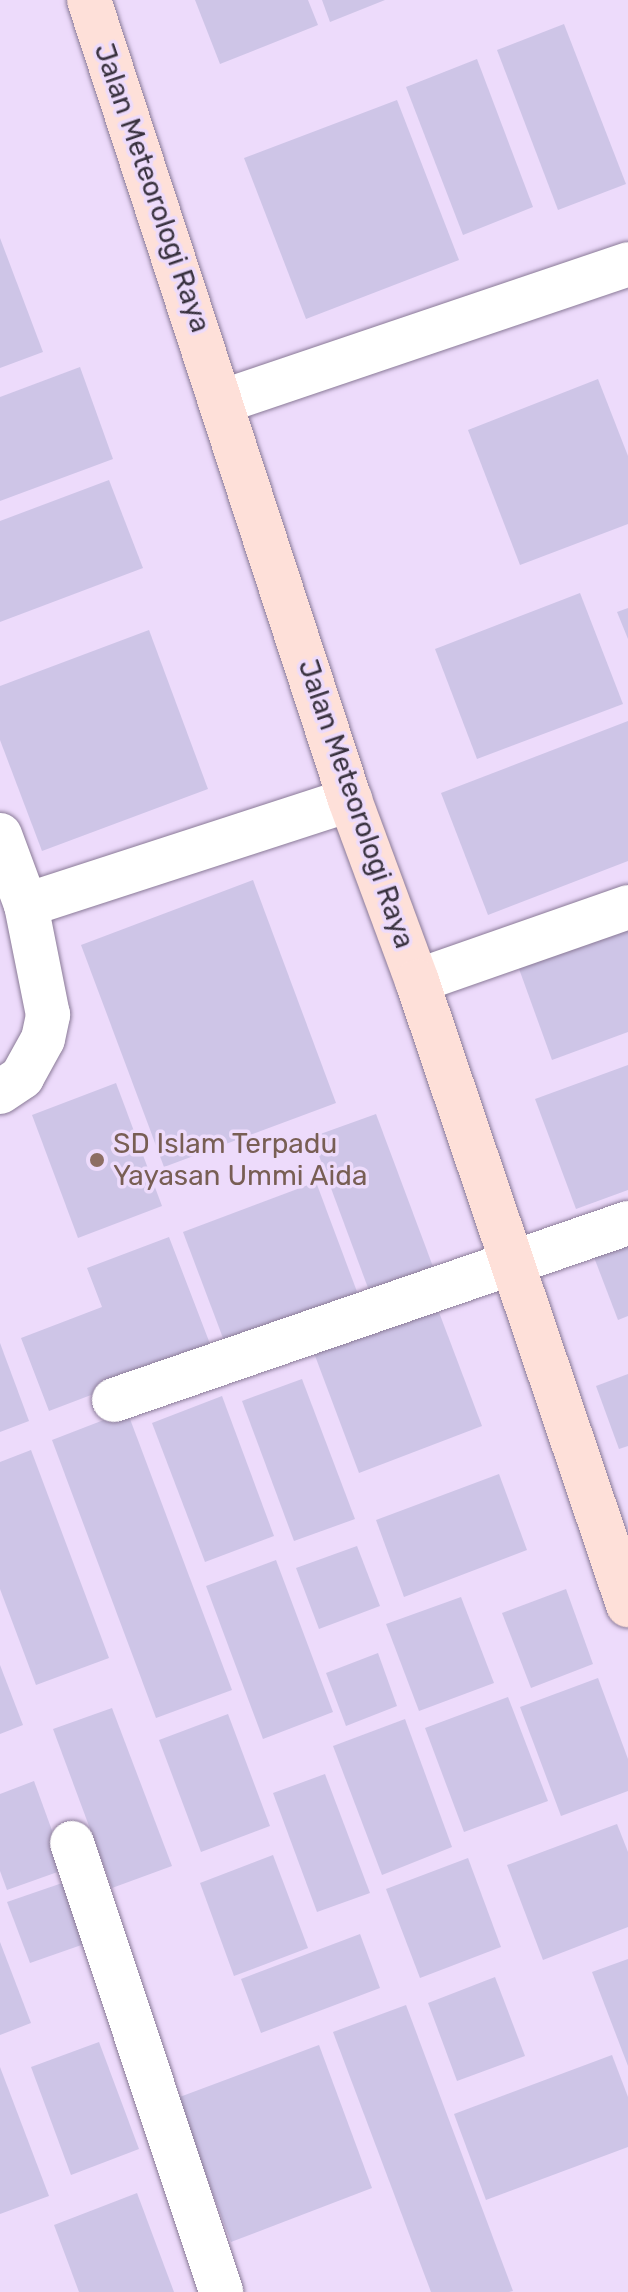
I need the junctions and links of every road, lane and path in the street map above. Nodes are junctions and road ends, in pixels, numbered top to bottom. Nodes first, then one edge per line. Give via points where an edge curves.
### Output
1 (89, 0) edge
2 (628, 264) edge
3 (224, 401) junction
4 (350, 800) junction
5 (0, 835) edge
6 (26, 905) junction
7 (628, 907) edge
8 (417, 981) junction
9 (0, 1092) edge
10 (628, 1223) edge
11 (513, 1261) junction
12 (114, 1400) dead end
13 (628, 1605) edge
14 (72, 1843) dead end
15 (221, 2292) edge

1 - 3 main road, Jalan Meteorologi Raya
2 - 3 street
3 - 4 main road, Jalan Meteorologi Raya
4 - 6 street
4 - 8 main road, Jalan Meteorologi Raya
5 - 6 street
6 - 9 street via 48,1015 43,1039 22,1077
7 - 8 street
8 - 11 main road, Jalan Meteorologi Raya
10 - 11 street
11 - 12 street
11 - 13 main road, Jalan Meteorologi Raya
14 - 15 street

